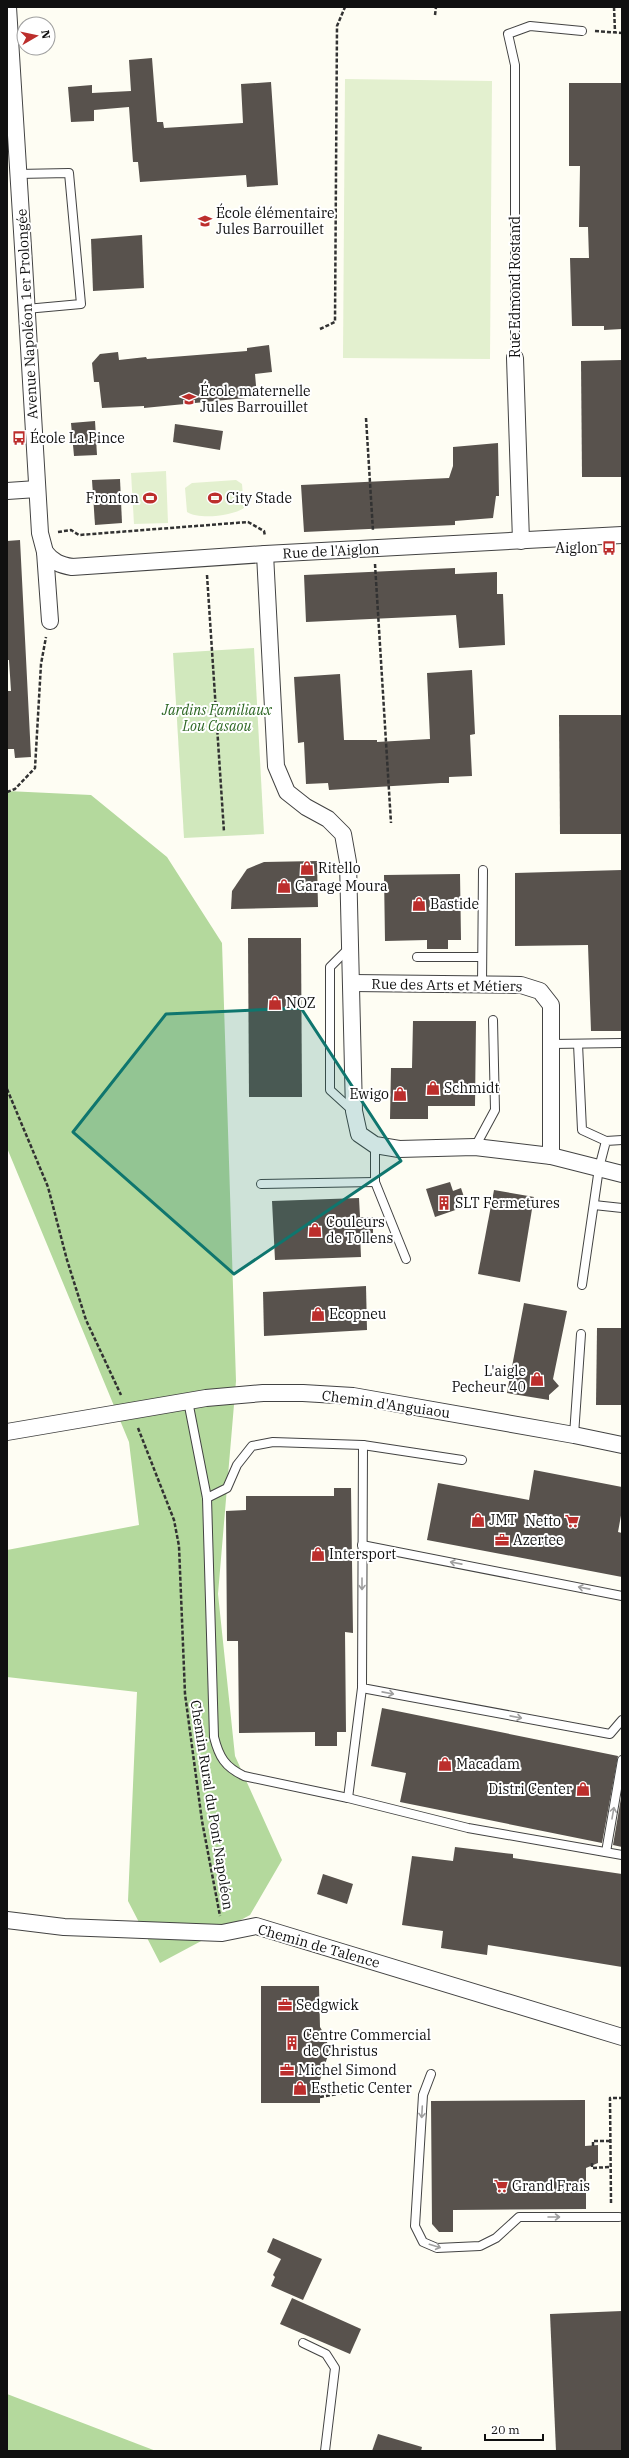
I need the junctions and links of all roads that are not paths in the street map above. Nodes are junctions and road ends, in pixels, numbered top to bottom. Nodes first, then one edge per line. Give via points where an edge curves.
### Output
1 (8, 7) edge
2 (582, 31) road end
3 (11, 138) edge
4 (18, 174) junction
5 (26, 309) junction
6 (515, 358) joint
7 (37, 489) junction
8 (7, 491) edge
9 (622, 535) edge
10 (521, 541) junction
11 (45, 552) junction
12 (265, 554) junction
13 (50, 621) road end
14 (483, 870) dead end
15 (351, 947) junction
16 (417, 957) dead end
17 (482, 957) junction
18 (352, 983) junction
19 (482, 984) junction
20 (493, 1020) dead end
21 (622, 1043) edge
22 (552, 1044) junction
23 (578, 1044) junction
24 (354, 1111) junction
25 (606, 1140) junction
26 (622, 1140) edge
27 (375, 1145) junction
28 (475, 1147) junction
29 (551, 1156) junction
30 (599, 1168) junction
31 (622, 1174) edge
32 (375, 1182) junction
33 (261, 1184) dead end
34 (594, 1205) junction
35 (622, 1208) edge
36 (406, 1258) dead end
37 (582, 1285) dead end
38 (581, 1334) dead end
39 (188, 1401) junction
40 (7, 1432) edge
41 (574, 1435) junction
42 (363, 1445) junction
43 (622, 1445) edge
44 (462, 1460) dead end
45 (206, 1498) junction
46 (362, 1545) junction
47 (622, 1596) edge
48 (362, 1688) junction
49 (622, 1720) edge
50 (622, 1760) edge
51 (348, 1798) junction
52 (606, 1852) junction
53 (622, 1855) edge
54 (7, 1920) edge
55 (622, 2037) edge
56 (431, 2074) dead end
57 (618, 2217) dead end
58 (303, 2343) dead end
59 (325, 2451) edge

1 - 3 street, Avenue Napoléon 1er Prolongée
2 - 6 lane, Rue Edmond Rostand via 530,26 508,34 515,65
3 - 4 street, Avenue Napoléon 1er Prolongée
4 - 5 street, Avenue Napoléon 1er Prolongée
4 - 5 lane via 69,173 81,304
5 - 7 street, Avenue Napoléon 1er Prolongée
6 - 10 street, Rue Edmond Rostand
7 - 8 street
7 - 11 street, Avenue Napoléon 1er Prolongée via 40,533
9 - 10 street, Rue de l'Aiglon
10 - 12 street, Rue de l'Aiglon
11 - 12 street, Rue de l'Aiglon via 52,560 72,567
11 - 13 street, Avenue Napoléon 1er Prolongée
12 - 15 street, Rue des Arts et Métiers via 276,766 287,792 306,807 328,819 343,834 348,862
14 - 17 lane
15 - 18 street, Rue des Arts et Métiers
15 - 24 lane via 330,967 330,1090
16 - 17 lane
17 - 19 lane
18 - 19 street, Rue des Arts et Métiers
18 - 24 street, Rue des Arts et Métiers
19 - 22 street, Rue des Arts et Métiers via 521,985 540,991 550,1005
20 - 28 lane via 495,1110
21 - 23 lane
22 - 23 lane
22 - 29 street, Rue des Arts et Métiers
23 - 25 lane via 582,1130
24 - 27 street, Rue des Arts et Métiers via 359,1134
25 - 26 lane
25 - 30 lane
27 - 28 street, Rue des Arts et Métiers via 398,1149
27 - 32 lane
28 - 29 street, Rue des Arts et Métiers
29 - 30 street, Rue des Arts et Métiers
30 - 31 street, Rue des Arts et Métiers
30 - 34 lane
32 - 33 lane
32 - 36 lane
34 - 35 lane
34 - 37 lane
38 - 41 lane
39 - 40 street, Chemin d'Anguiaou
39 - 41 street, Chemin d'Anguiaou via 263,1393 353,1396
39 - 45 lane
41 - 43 street, Chemin d'Anguiaou
42 - 44 lane
42 - 45 lane via 273,1442 252,1446 238,1465 227,1488
42 - 46 lane
45 - 51 lane via 214,1737 222,1760 232,1770 244,1776
47 -> 46 lane
46 -> 48 lane
48 -> 49 lane via 610,1734
48 - 51 lane
52 -> 50 lane
51 - 52 lane via 468,1828
52 - 53 lane
54 - 55 street, Chemin de Talence via 64,1927 222,1933 256,1926
56 -> 57 lane via 423,2095 416,2226 423,2242 437,2248 480,2246 496,2238 519,2217
58 - 59 lane via 326,2354 335,2368

